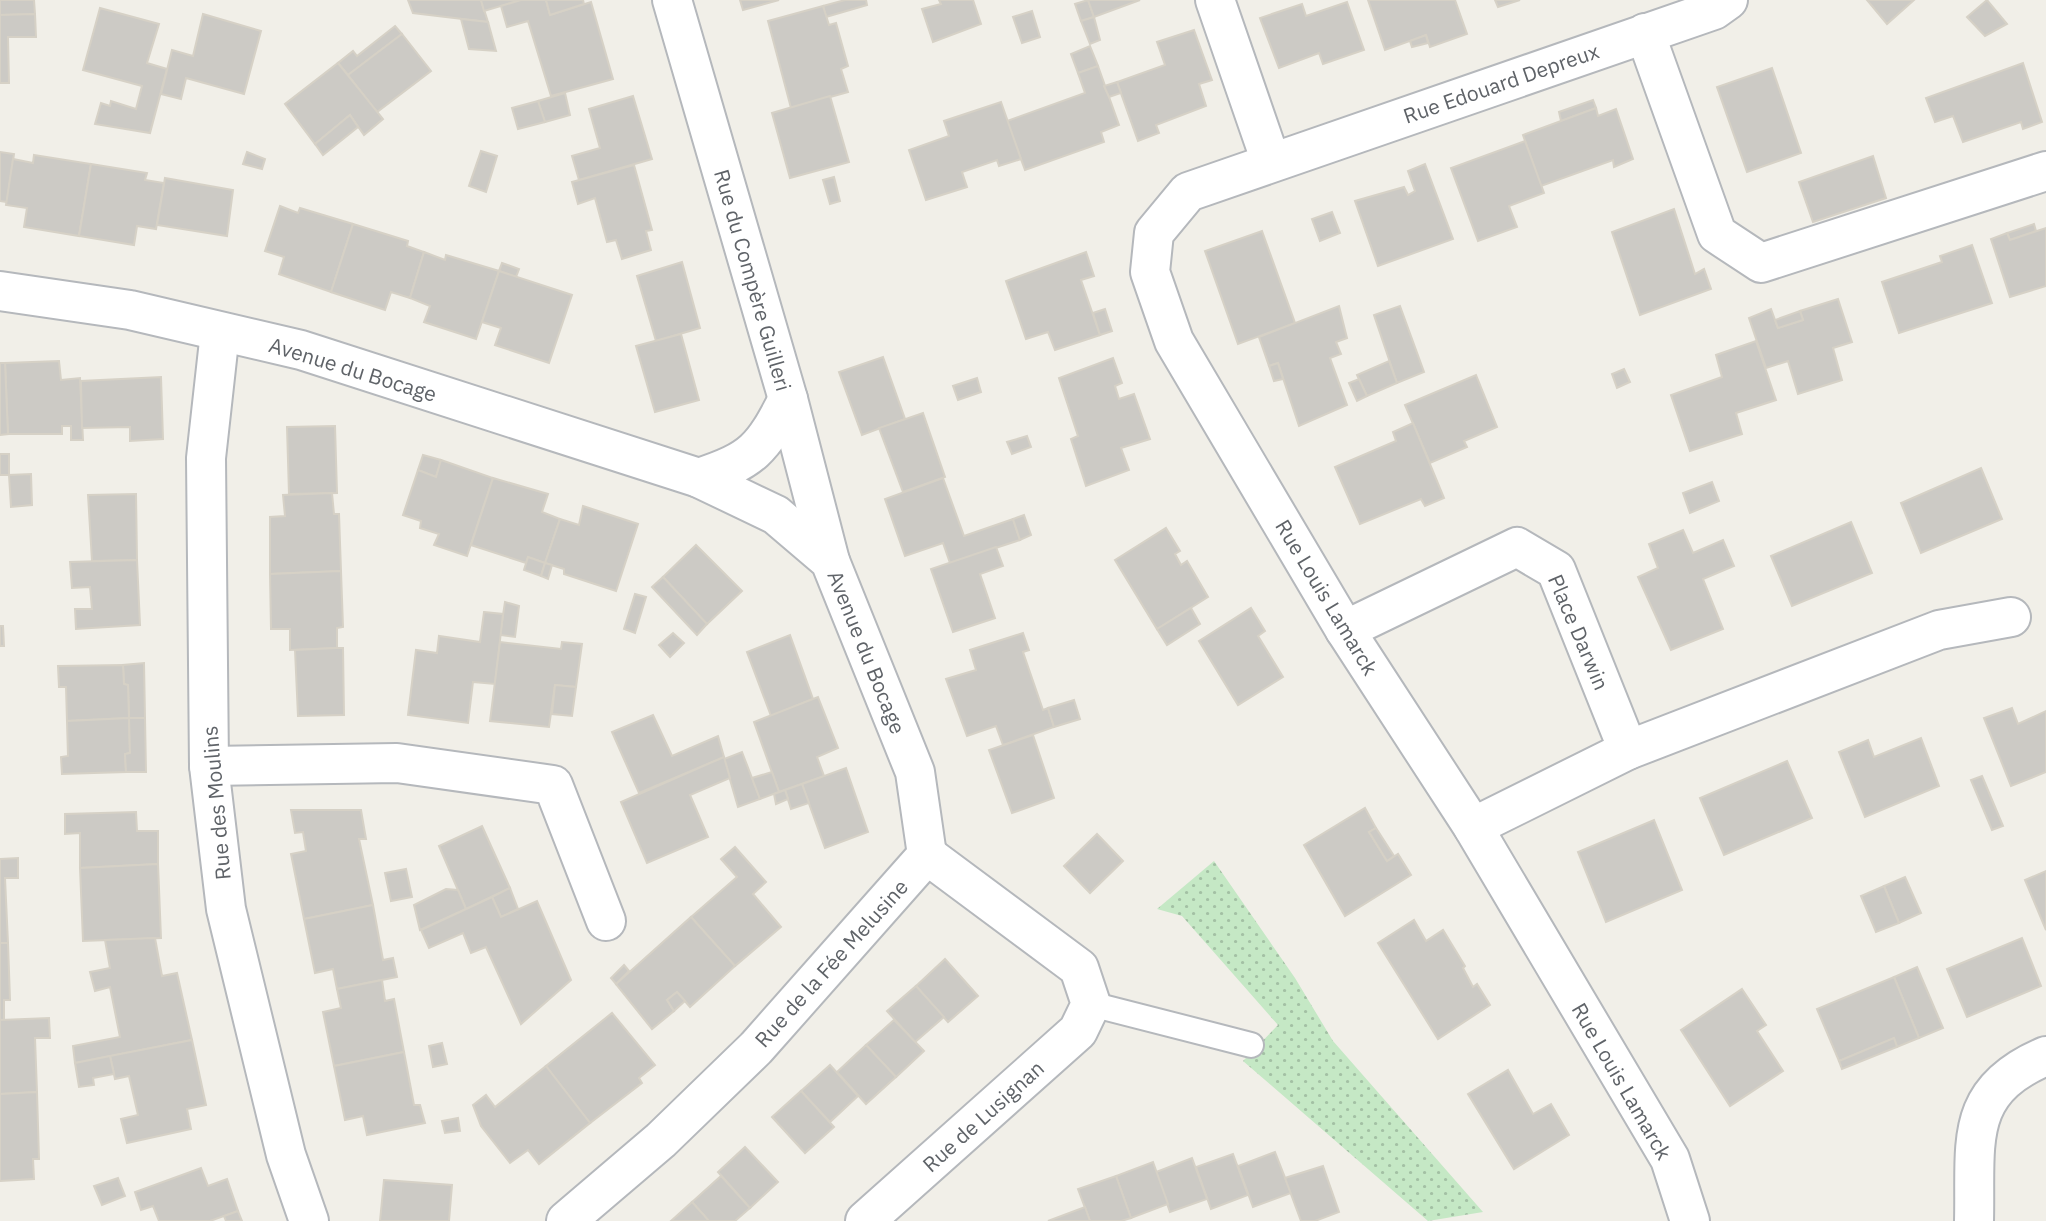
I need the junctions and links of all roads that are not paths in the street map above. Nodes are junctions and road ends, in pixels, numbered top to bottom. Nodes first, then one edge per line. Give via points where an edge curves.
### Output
1 (672, 0) edge
2 (1215, 0) edge
3 (1728, 0) edge
4 (1644, 33) junction
5 (1271, 162) junction
6 (2046, 171) edge
7 (0, 291) edge
8 (220, 332) junction
9 (788, 399) junction
10 (699, 478) junction
11 (830, 561) junction
12 (2011, 617) dead end
13 (1345, 631) junction
14 (1628, 750) junction
15 (209, 766) junction
16 (1473, 827) junction
17 (927, 855) junction
18 (606, 920) dead end
19 (1091, 1003) junction
20 (1251, 1045) dead end
21 (2046, 1056) edge
22 (309, 1221) edge
23 (566, 1221) edge
24 (865, 1221) edge
25 (1690, 1221) edge
26 (1974, 1221) edge

1 - 9 street, Rue du Compère Guilleri
2 - 5 street
3 - 4 street, Rue Edouard Depreux via 1714,10
4 - 5 street, Rue Edouard Depreux
4 - 6 street via 1717,234 1761,263
5 - 13 street, Rue Louis Lamarck via 1188,192 1154,233 1150,272 1174,341
7 - 8 street, Avenue du Bocage via 130,310
8 - 10 street, Avenue du Bocage via 301,350
8 - 15 street, Rue des Moulins via 206,458
9 - 10 street via 769,435 739,464
9 - 11 street, Rue du Compère Guilleri
10 - 11 street, Avenue du Bocage via 776,515
11 - 17 street, Avenue du Bocage via 915,772
12 - 14 street via 1939,631
13 - 14 street, Place Darwin via 1517,547 1556,570
13 - 16 street, Rue Louis Lamarck
14 - 16 street
15 - 18 street via 397,763 553,785
15 - 22 street, Rue des Moulins via 226,909 286,1155
16 - 25 street, Rue Louis Lamarck via 1670,1159
17 - 19 street via 1079,968
17 - 23 street, Rue de la Fée Melusine via 756,1048 661,1140
19 - 20 lane
19 - 24 street, Rue de Lusignan via 1078,1031
21 - 26 street via 2022,1066 1992,1091 1976,1130

